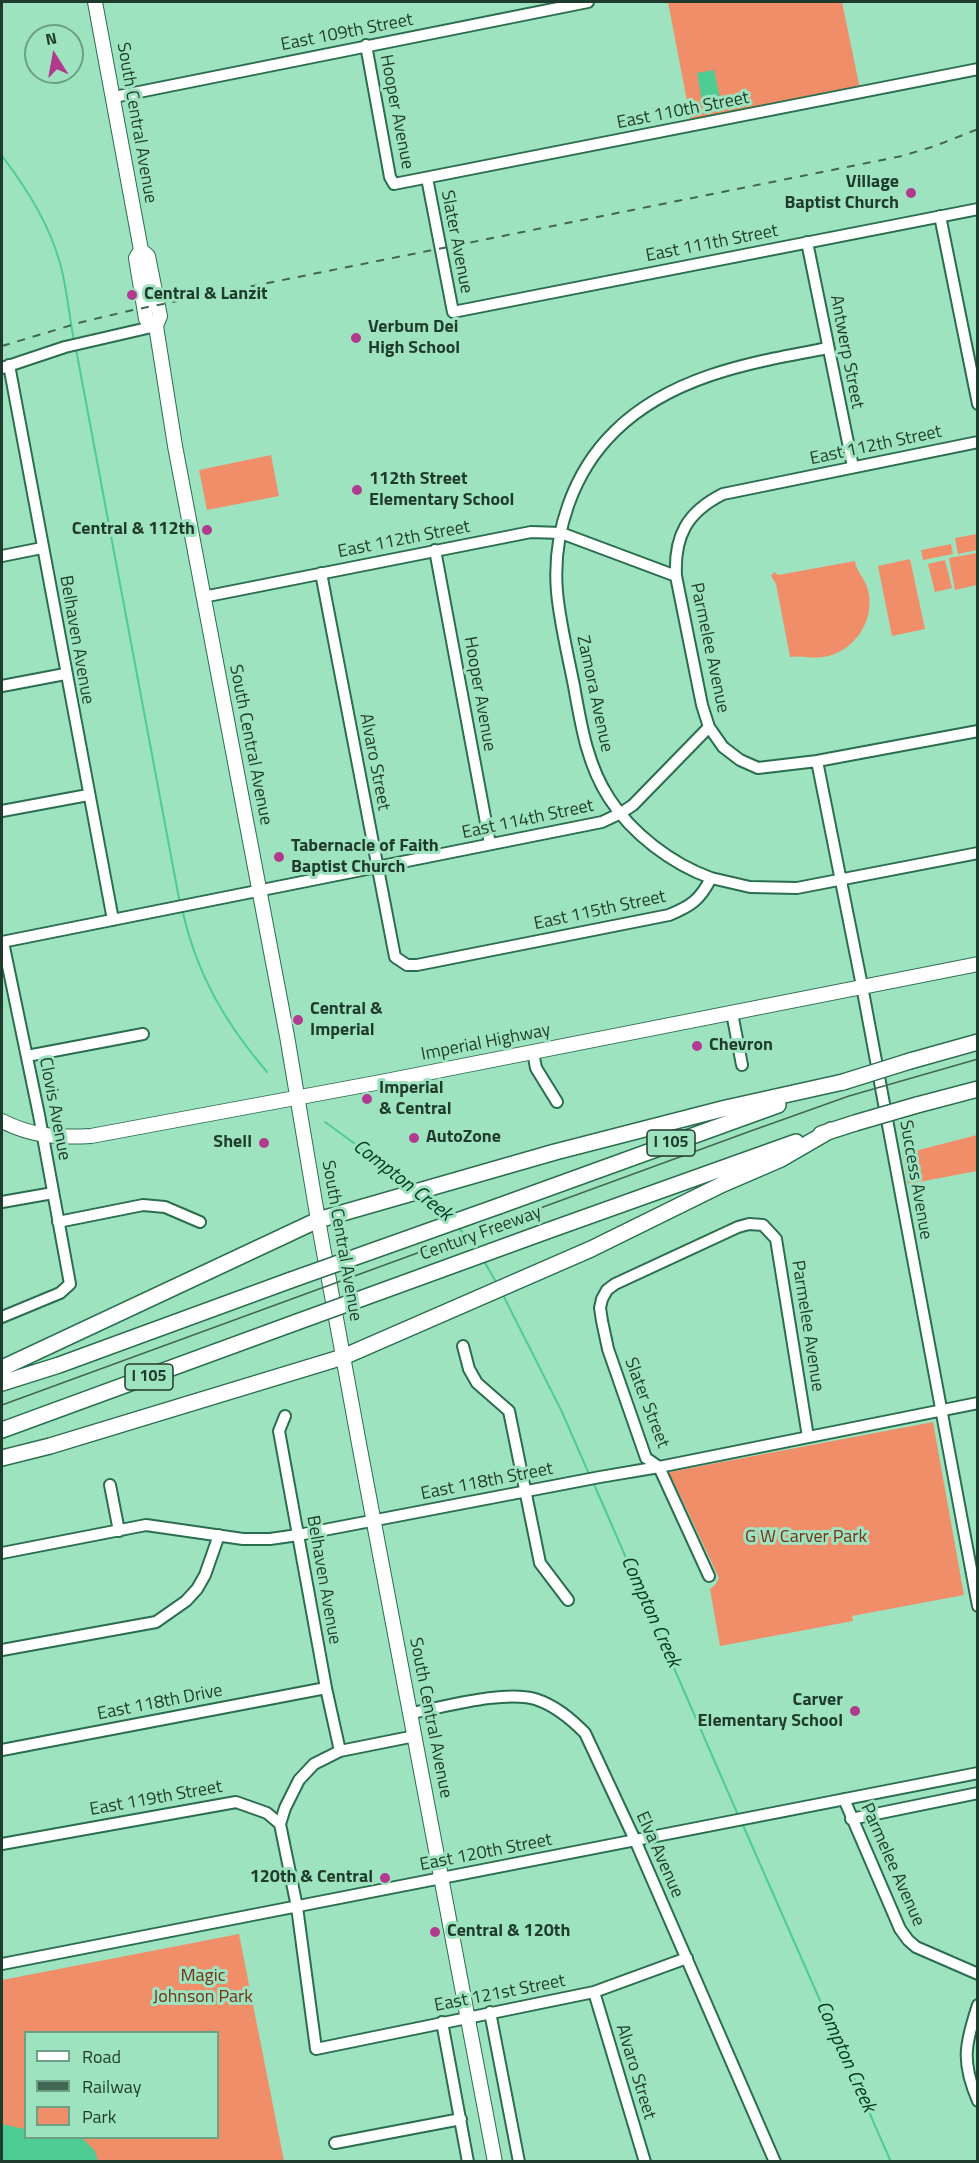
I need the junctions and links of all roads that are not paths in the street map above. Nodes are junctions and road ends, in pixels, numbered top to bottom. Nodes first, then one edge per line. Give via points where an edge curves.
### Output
1 (95, 2) edge
2 (588, 2) edge
3 (366, 45) junction
4 (978, 69) edge
5 (114, 97) junction
6 (427, 178) junction
7 (394, 184) joint
8 (978, 209) edge
9 (940, 216) junction
10 (807, 242) junction
11 (453, 312) joint
12 (156, 326) junction
13 (828, 348) junction
14 (5, 367) edge
15 (978, 404) edge
16 (978, 442) edge
17 (853, 467) junction
18 (561, 533) junction
19 (42, 548) junction
20 (435, 550) junction
21 (2, 556) edge
22 (321, 573) junction
23 (676, 576) junction
24 (203, 597) junction
25 (65, 674) junction
26 (2, 686) edge
27 (709, 727) junction
28 (978, 731) edge
29 (818, 761) junction
30 (88, 795) junction
31 (2, 811) edge
32 (621, 813) junction
33 (490, 844) junction
34 (978, 853) edge
35 (377, 867) junction
36 (711, 878) junction
37 (842, 879) junction
38 (258, 891) junction
39 (113, 920) junction
40 (2, 942) edge
41 (395, 957) joint
42 (978, 964) edge
43 (862, 986) junction
44 (732, 1013) junction
45 (143, 1034) dead end
46 (978, 1042) edge
47 (533, 1052) junction
48 (27, 1056) junction
49 (742, 1065) dead end
50 (843, 1082) junction
51 (978, 1089) edge
52 (297, 1097) junction
53 (557, 1102) dead end
54 (2, 1121) edge
55 (831, 1130) junction
56 (43, 1136) junction
57 (53, 1193) junction
58 (2, 1202) edge
59 (318, 1220) junction
60 (58, 1222) junction
61 (200, 1222) dead end
62 (763, 1225) joint
63 (2, 1317) edge
64 (464, 1346) dead end
65 (343, 1357) junction
66 (2, 1368) edge
67 (2, 1383) edge
68 (978, 1403) edge
69 (940, 1411) junction
70 (285, 1416) dead end
71 (2, 1430) edge
72 (808, 1437) junction
73 (2, 1458) edge
74 (659, 1467) junction
75 (110, 1485) dead end
76 (526, 1491) junction
77 (374, 1520) junction
78 (118, 1531) junction
79 (219, 1535) junction
80 (298, 1535) junction
81 (2, 1553) edge
82 (709, 1576) dead end
83 (568, 1600) dead end
84 (978, 1606) edge
85 (2, 1650) edge
86 (326, 1688) junction
87 (411, 1713) junction
88 (415, 1736) junction
89 (2, 1750) edge
90 (340, 1751) junction
91 (978, 1773) edge
92 (978, 1793) edge
93 (844, 1799) junction
94 (851, 1819) junction
95 (280, 1824) junction
96 (635, 1840) junction
97 (2, 1844) edge
98 (442, 1878) junction
99 (297, 1907) junction
100 (687, 1958) junction
101 (2, 1964) edge
102 (978, 1974) edge
103 (594, 1992) junction
104 (978, 2005) edge
105 (490, 2012) junction
106 (468, 2017) junction
107 (442, 2022) junction
108 (978, 2101) edge
109 (460, 2119) junction
110 (335, 2143) dead end
111 (468, 2162) edge
112 (495, 2162) edge
113 (519, 2162) edge
114 (645, 2162) edge
115 (775, 2162) edge

1 - 5 main road, South Central Avenue
2 - 3 street, East 109th Street
3 - 5 street, East 109th Street
3 - 7 street, Hooper Avenue
4 - 6 street, East 110th Street
5 - 12 main road, South Central Avenue via 141,250 148,256 160,316
6 - 7 street, East 110th Street
6 - 11 street, Slater Avenue
8 - 9 street, East 111th Street
9 - 10 street, East 111th Street
9 - 15 street
10 - 11 street, East 111th Street
10 - 13 street, Antwerp Street
12 - 14 street via 65,347
12 - 24 main road, South Central Avenue
13 - 17 street, Antwerp Street
13 - 18 street, Zamora Avenue via 716,372 630,417 580,477
14 - 19 street, Belhaven Avenue
16 - 17 street, East 112th Street
17 - 23 street, East 112th Street via 723,494 707,502 680,536
18 - 20 street, East 112th Street via 525,533
18 - 23 street, East 112th Street
18 - 32 street, Zamora Avenue via 557,591 586,746 601,785
19 - 21 street
19 - 25 street, Belhaven Avenue
20 - 22 street, East 112th Street
20 - 33 street, Hooper Avenue
22 - 24 street, East 112th Street
22 - 35 street, Alvaro Street
23 - 27 street, Parmelee Avenue
24 - 38 main road, South Central Avenue
25 - 26 street
25 - 30 street, Belhaven Avenue
27 - 29 street via 723,747 758,768
27 - 32 street, East 114th Street
28 - 29 street
29 - 37 street, Success Avenue
30 - 31 street
30 - 39 street, Belhaven Avenue
32 - 33 street, East 114th Street via 602,822
32 - 36 street, Zamora Avenue via 675,861
33 - 35 street, East 114th Street
34 - 37 street
35 - 38 street, East 114th Street
35 - 41 street, Alvaro Street
36 - 37 street via 774,888 797,888
36 - 41 street, East 115th Street via 695,902 669,915 417,965 407,965
37 - 43 street, Success Avenue
38 - 39 street, East 114th Street
38 - 52 main road, South Central Avenue
39 - 40 street, East 114th Street
40 - 48 street, Clovis Avenue
42 - 43 main road, Imperial Highway
43 - 44 main road, Imperial Highway
43 - 69 street, Success Avenue
44 - 47 main road, Imperial Highway
44 - 49 street
45 - 48 street
46 - 50 highway, Century Freeway / I 105, bridge
47 - 52 main road, Imperial Highway
47 - 53 street via 536,1068
48 - 56 street, Clovis Avenue
50 - 59 highway via 726,1108
50 - 67 highway, Century Freeway / I 105, bridge
51 - 55 highway, Century Freeway / I 105, bridge
52 - 56 main road, Imperial Highway via 91,1136
52 - 59 main road, South Central Avenue
54 - 56 main road, Imperial Highway
55 - 65 highway via 781,1159 591,1249
55 - 71 highway, Century Freeway / I 105, bridge
56 - 57 street, Clovis Avenue
57 - 58 street
57 - 60 street, Clovis Avenue
59 - 65 main road, South Central Avenue
59 - 66 highway
60 - 61 street via 143,1205 165,1207
60 - 63 street, Clovis Avenue via 70,1284 60,1293
62 - 72 street, Parmelee Avenue via 776,1239
62 - 74 street, Slater Street via 738,1227 615,1284 602,1299 600,1308 608,1349 646,1458
64 - 76 street via 477,1383 509,1411
65 - 73 highway
65 - 77 main road, South Central Avenue
68 - 69 street, East 118th Street
69 - 72 street, East 118th Street
69 - 84 street, Success Avenue
70 - 80 street, Belhaven Avenue via 279,1431
72 - 74 street, East 118th Street
74 - 76 street, East 118th Street
74 - 82 street, Slater Street
75 - 78 street
76 - 77 street, East 118th Street
76 - 83 street via 540,1563
77 - 80 street, East 118th Street
77 - 87 main road, South Central Avenue
78 - 79 street, East 118th Street via 146,1525
78 - 81 street, East 118th Street
79 - 80 street, East 118th Street via 243,1539
79 - 85 street via 205,1575 196,1588 186,1601 156,1622
80 - 86 street, Belhaven Avenue
86 - 89 street, East 118th Drive
86 - 90 street, Belhaven Avenue
87 - 88 main road, South Central Avenue
87 - 96 street, Elva Avenue via 506,1696 535,1699 552,1707 585,1733
88 - 90 street
88 - 98 main road, South Central Avenue
90 - 95 street via 314,1764 298,1780
91 - 93 street, East 120th Street
92 - 94 street
93 - 94 street, Parmelee Avenue
93 - 96 street, East 120th Street
94 - 102 street, Parmelee Avenue via 908,1940
95 - 97 street, East 119th Street via 267,1813 236,1802
95 - 99 street
96 - 98 street, East 120th Street
96 - 100 street, Elva Avenue
98 - 99 street, East 120th Street
98 - 106 main road, South Central Avenue
99 - 101 street, East 120th Street
99 - 107 street, East 121st Street via 316,2049
100 - 103 street, East 121st Street
100 - 115 street, Elva Avenue
103 - 105 street, East 121st Street
103 - 114 street, Alvaro Street
104 - 108 street via 967,2040 966,2063
105 - 106 street, East 121st Street
105 - 113 street
106 - 107 street, East 121st Street
106 - 112 main road, South Central Avenue
107 - 109 street
109 - 110 street
109 - 111 street

